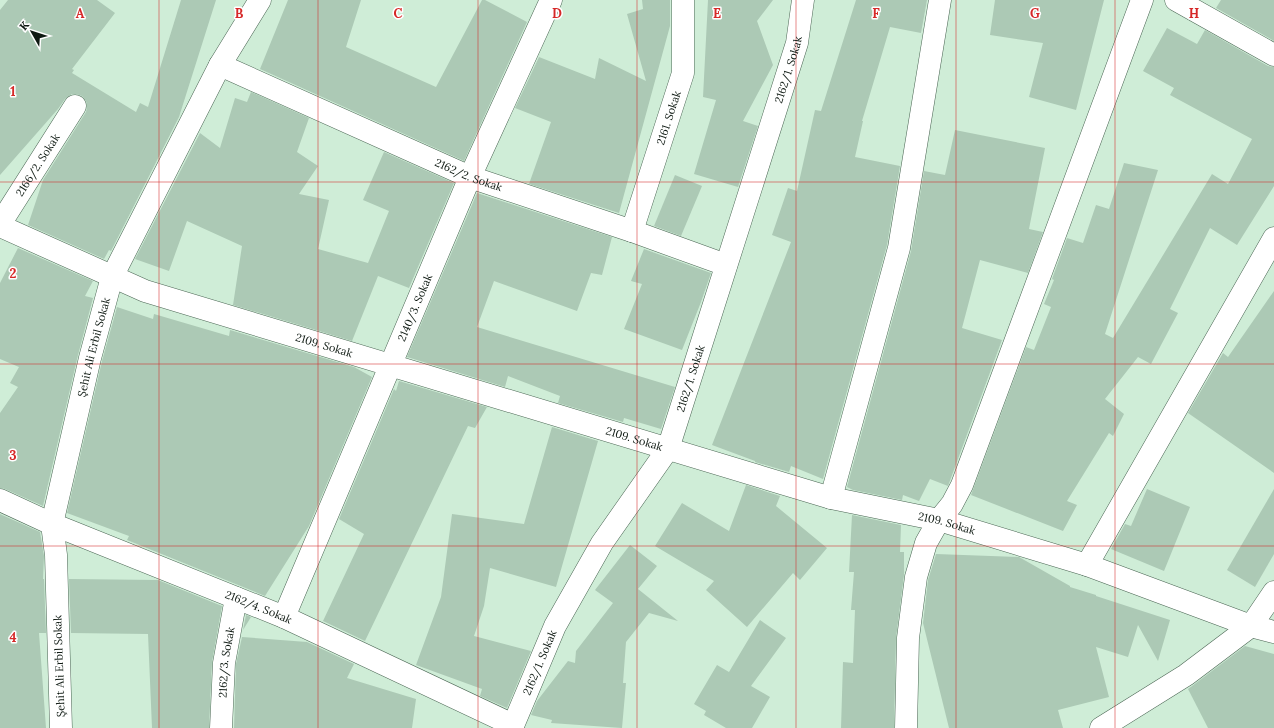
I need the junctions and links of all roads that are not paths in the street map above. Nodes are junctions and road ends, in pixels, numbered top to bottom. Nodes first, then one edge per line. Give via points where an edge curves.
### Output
1 (260, 0) edge
2 (551, 0) edge
3 (683, 0) edge
4 (803, 0) edge
5 (940, 0) edge
6 (1142, 0) edge
7 (1176, 0) edge
8 (1274, 55) edge
9 (220, 65) junction
10 (74, 106) dead end
11 (470, 177) junction
12 (0, 225) edge
13 (632, 231) junction
14 (1274, 238) edge
15 (726, 266) junction
16 (112, 276) junction
17 (391, 365) junction
18 (668, 449) junction
19 (831, 498) junction
20 (0, 500) edge
21 (939, 520) junction
22 (52, 524) junction
23 (1087, 564) junction
24 (1274, 592) edge
25 (236, 598) junction
26 (284, 617) junction
27 (1251, 626) junction
28 (1274, 632) edge
29 (512, 726) edge
30 (61, 728) edge
31 (221, 728) edge
32 (906, 728) edge
33 (1101, 728) edge

1 - 9 street, Şehit Ali Erbil Sokak
2 - 11 street, 2140/3. Sokak
3 - 13 street, 2161. Sokak via 683,73
4 - 15 street, 2162/1. Sokak via 797,43
5 - 19 street via 899,248
6 - 21 street via 962,485 952,504
7 - 8 street
9 - 11 street, 2162/2. Sokak
9 - 16 street, Şehit Ali Erbil Sokak
10 - 12 street, 2166/2. Sokak
11 - 13 street, 2162/2. Sokak
11 - 17 street, 2140/3. Sokak
12 - 16 street, 2109. Sokak
13 - 15 street, 2162/2. Sokak
14 - 23 street
15 - 18 street, 2162/1. Sokak
16 - 17 street, 2109. Sokak via 145,291
16 - 22 street, Şehit Ali Erbil Sokak via 90,358
17 - 18 street, 2109. Sokak
17 - 26 street, 2140/3. Sokak
18 - 19 street, 2109. Sokak
18 - 29 street, 2162/1. Sokak via 602,543 555,626
19 - 21 street, 2109. Sokak
20 - 22 street, 2162/4. Sokak
21 - 23 street, 2109. Sokak
21 - 32 street via 926,543 916,577 908,638
22 - 25 street, 2162/4. Sokak
22 - 30 street, Şehit Ali Erbil Sokak via 56,555
23 - 27 street, 2109. Sokak
24 - 27 street
25 - 26 street, 2162/4. Sokak
25 - 31 street, 2162/3. Sokak via 224,663
26 - 29 street, 2162/4. Sokak
27 - 28 street, 2109. Sokak
27 - 33 street via 1186,675

